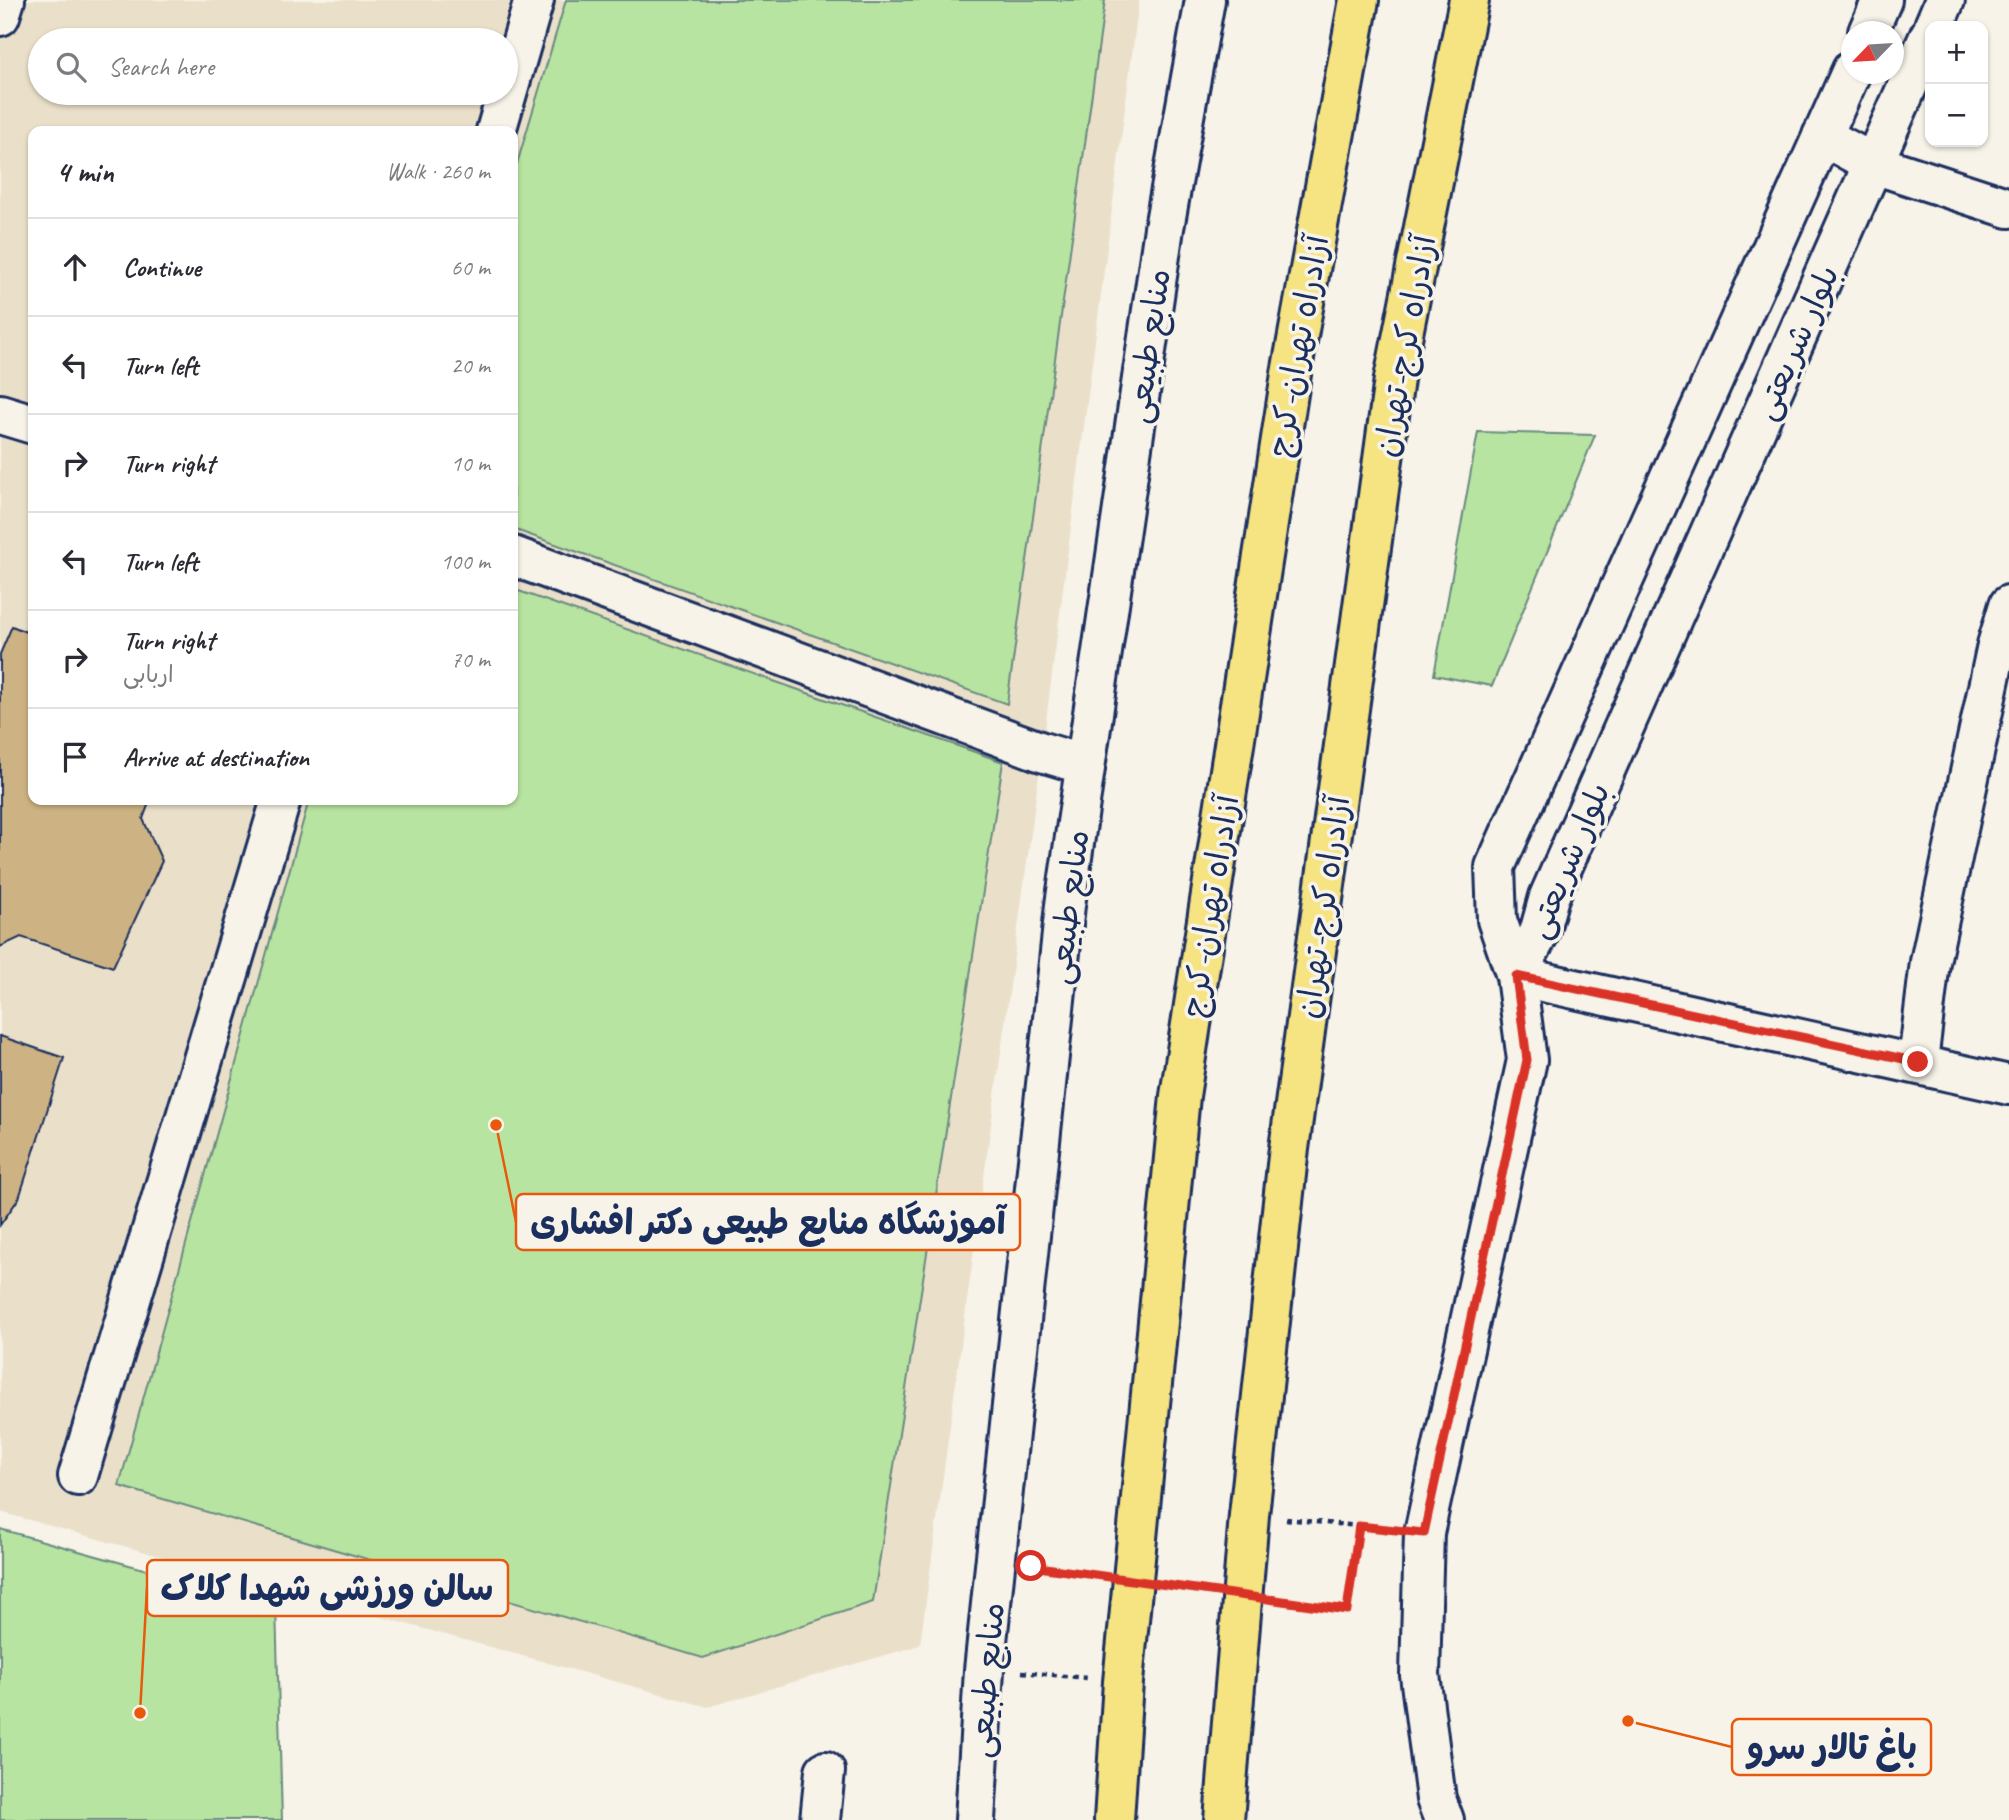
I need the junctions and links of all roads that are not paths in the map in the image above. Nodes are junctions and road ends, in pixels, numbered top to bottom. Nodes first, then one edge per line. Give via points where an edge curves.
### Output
1 (5, 0) edge
2 (534, 0) edge
3 (1205, 0) edge
4 (1359, 0) edge
5 (1469, 0) edge
6 (1882, 0) edge
7 (1945, 0) edge
8 (0, 16) edge
9 (1873, 21) edge
10 (1936, 21) edge
11 (1925, 46) edge
12 (518, 55) edge
13 (1846, 84) edge
14 (504, 105) edge
15 (497, 126) edge
16 (1822, 136) junction
17 (1874, 163) junction
18 (2009, 208) edge
19 (0, 414) edge
20 (28, 422) edge
21 (518, 558) edge
22 (2009, 606) edge
23 (1086, 765) junction
24 (279, 805) edge
25 (1516, 976) junction
26 (1918, 1062) junction
27 (2009, 1085) edge
28 (78, 1476) dead end
29 (1230, 1739) junction
30 (825, 1771) dead end
31 (820, 1820) edge
32 (975, 1820) edge
33 (1114, 1820) edge
34 (1224, 1820) edge
35 (1230, 1820) edge
36 (1444, 1820) edge

1 - 8 street
2 - 12 street
3 - 23 street, منابع طبیعی via 1164,228
4 - 33 highway, آزادراه تهران-کرج via 1291,374 1180,1096 1122,1682
5 - 29 highway, آزادراه کرج-تهران via 1394,379 1288,1156
6 - 9 street
7 - 10 street
11 - 17 street, بلوار شریعتی
13 - 16 street, بلوار شریعتی
14 - 15 street
16 - 17 street
16 - 25 street, بلوار شریعتی via 1495,867 1497,920
17 - 18 street
17 - 25 street, بلوار شریعتی via 1549,897 1539,933
19 - 20 street
21 - 23 street
22 - 26 street via 1930,962
23 - 32 street, منابع طبیعی via 1065,905 984,1670
24 - 28 street
25 - 26 street
25 - 36 street via 1527,1060 1424,1533 1420,1675 1436,1799
26 - 27 street
29 - 34 highway, آزادراه کرج-تهران
29 - 35 highway
30 - 31 street

